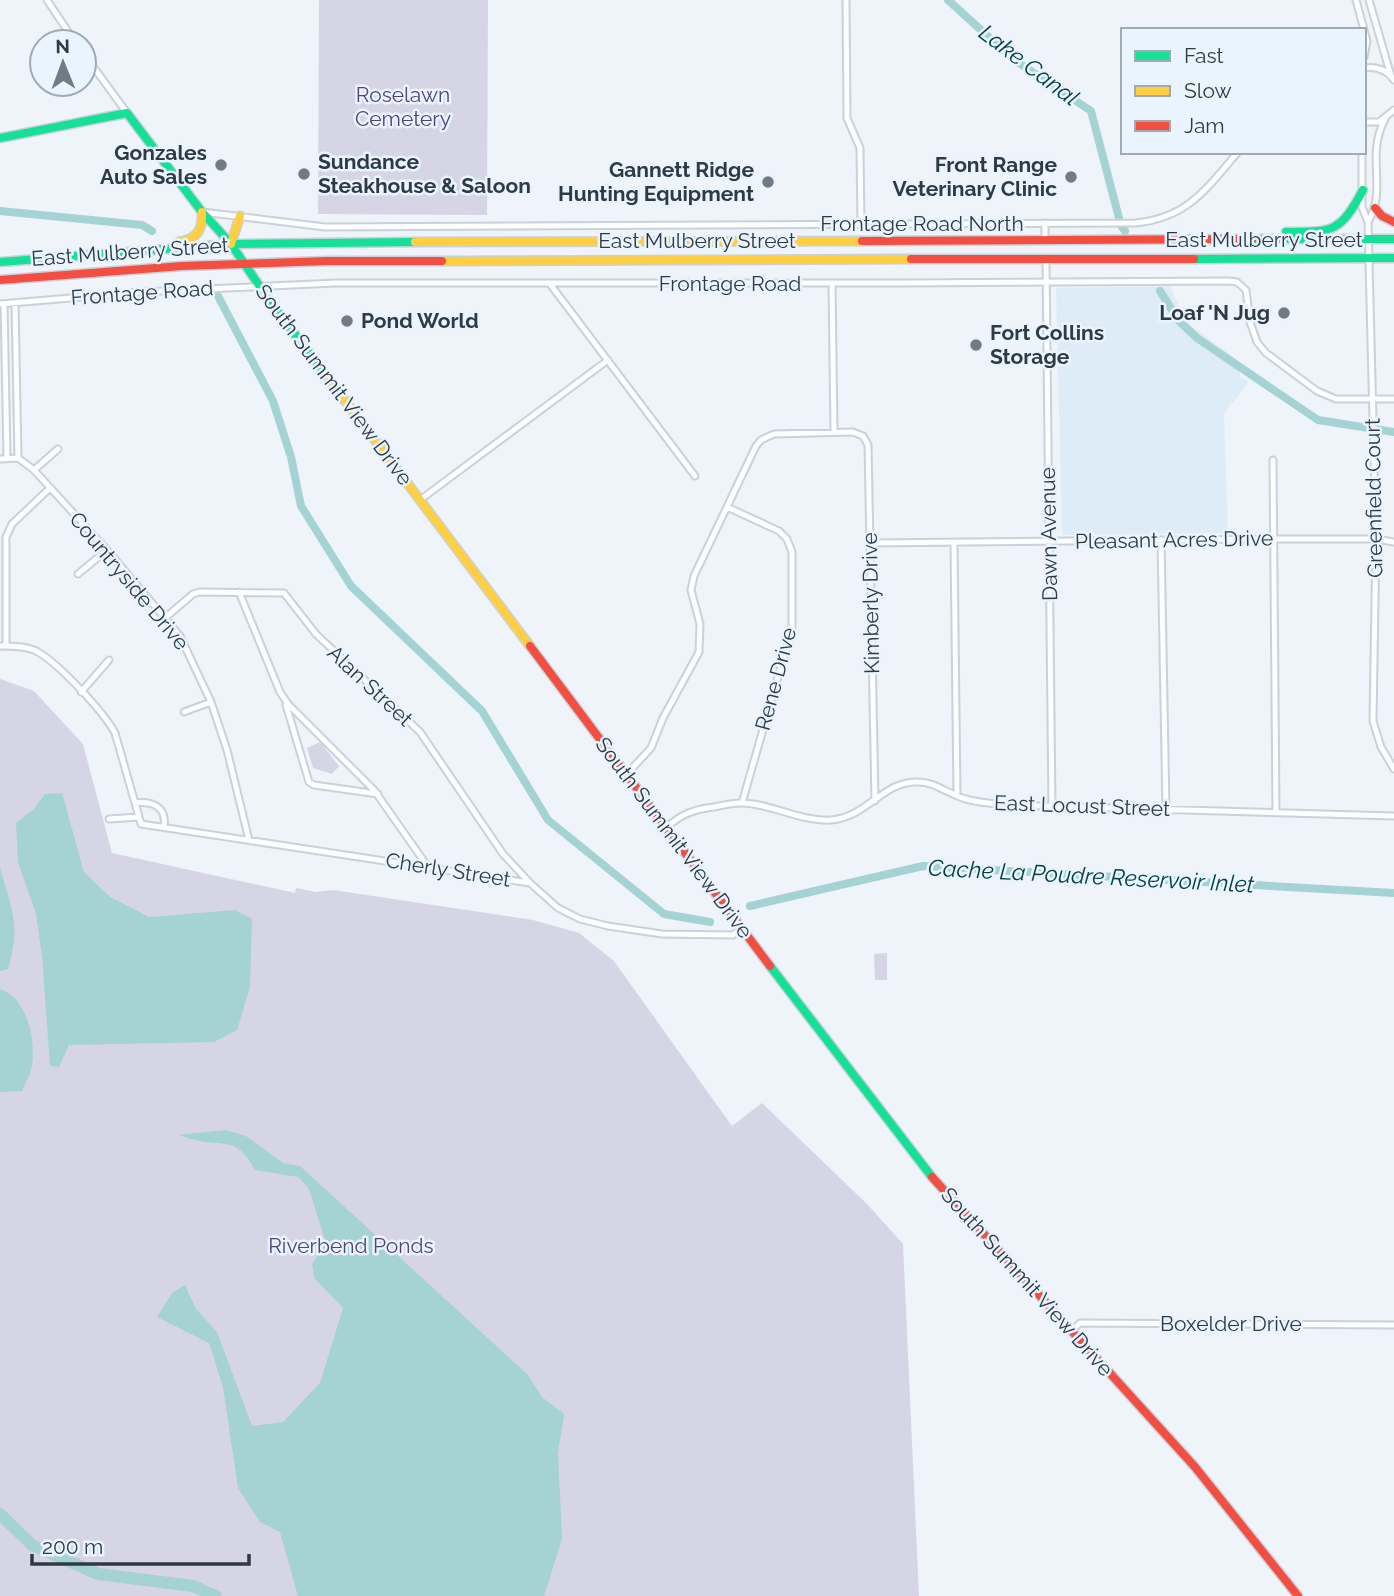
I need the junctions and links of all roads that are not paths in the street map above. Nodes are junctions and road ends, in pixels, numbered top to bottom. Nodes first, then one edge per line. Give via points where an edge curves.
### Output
1 (47, 0) edge
2 (846, 0) edge
3 (1356, 0) edge
4 (1369, 0) edge
5 (66, 28) edge
6 (1364, 28) edge
7 (1366, 68) edge
8 (98, 73) edge
9 (1393, 78) edge
10 (127, 113) junction
11 (1391, 115) edge
12 (1366, 122) edge
13 (0, 138) edge
14 (1236, 154) edge
15 (1362, 154) edge
16 (1363, 190) junction
17 (1375, 208) junction
18 (202, 212) junction
19 (240, 216) junction
20 (1368, 222) junction
21 (1394, 222) edge
22 (1045, 223) junction
23 (861, 225) junction
24 (1368, 239) junction
25 (1394, 239) edge
26 (1225, 240) junction
27 (1045, 241) junction
28 (231, 244) junction
29 (133, 251) junction
30 (1368, 258) junction
31 (1394, 258) edge
32 (1046, 260) junction
33 (0, 262) edge
34 (244, 264) junction
35 (0, 279) edge
36 (1046, 282) junction
37 (550, 284) junction
38 (832, 284) junction
39 (260, 286) junction
40 (15, 303) junction
41 (2, 304) edge
42 (608, 360) junction
43 (1394, 399) edge
44 (1372, 400) junction
45 (834, 432) junction
46 (58, 449) dead end
47 (3, 458) edge
48 (18, 458) junction
49 (1273, 460) dead end
50 (34, 470) junction
51 (695, 476) dead end
52 (50, 488) junction
53 (419, 500) junction
54 (727, 507) junction
55 (1272, 539) junction
56 (1376, 539) junction
57 (1161, 540) junction
58 (1049, 541) junction
59 (1394, 542) edge
60 (870, 543) junction
61 (954, 543) junction
62 (107, 550) junction
63 (78, 574) dead end
64 (239, 592) junction
65 (165, 618) junction
66 (3, 646) edge
67 (109, 660) dead end
68 (81, 692) junction
69 (281, 692) junction
70 (211, 702) junction
71 (184, 712) dead end
72 (1394, 769) edge
73 (626, 775) junction
74 (378, 794) junction
75 (957, 796) junction
76 (874, 801) junction
77 (135, 803) junction
78 (742, 803) junction
79 (1052, 807) junction
80 (1167, 810) junction
81 (1276, 813) junction
82 (1394, 816) edge
83 (109, 819) dead end
84 (140, 821) junction
85 (164, 827) junction
86 (666, 828) junction
87 (250, 840) junction
88 (428, 867) junction
89 (530, 883) junction
90 (742, 928) junction
91 (1394, 1325) edge
92 (1071, 1331) junction
93 (1298, 1596) edge

1 - 5 street
2 - 23 street via 847,118 860,148
3 - 6 street
4 - 9 street
7 - 9 street via 1378,68
8 - 10 street, South Summit View Drive
10 - 13 main road
10 - 18 main road, South Summit View Drive
11 - 12 street
11 - 17 street via 1376,141
14 - 22 street, Frontage Road North via 1193,203 1163,218 1135,223
15 - 16 street, Greenfield Court
16 - 20 street, Greenfield Court
16 - 26 main road via 1350,216 1336,229 1256,233
17 - 20 street
17 - 21 main road
18 - 19 street, Frontage Road North
18 - 28 main road, South Summit View Drive
18 - 29 main road via 201,232 194,238
19 - 23 street, Frontage Road North via 325,227
19 - 28 main road
20 - 24 street, Greenfield Court
22 - 23 street, Frontage Road North
22 - 27 street
24 - 25 main road, East Mulberry Street
24 - 26 main road, East Mulberry Street
24 - 30 street, Greenfield Court
26 - 27 main road, East Mulberry Street
27 - 28 main road, East Mulberry Street
28 - 29 main road, East Mulberry Street
28 - 34 main road, South Summit View Drive
29 - 33 main road, East Mulberry Street
30 - 31 main road, East Mulberry Street
30 - 32 main road, East Mulberry Street
30 - 44 street, Greenfield Court
32 - 34 main road, East Mulberry Street
32 - 36 street, Dawn Avenue
34 - 35 main road, East Mulberry Street
34 - 39 main road, South Summit View Drive
36 - 38 street, Frontage Road
36 - 44 street, Frontage Road via 1237,282 1248,296 1254,337 1266,354 1328,397
36 - 58 street, Dawn Avenue
37 - 38 street, Frontage Road
37 - 39 street, Frontage Road
37 - 42 street
38 - 45 street
39 - 40 street, Frontage Road
39 - 53 main road, South Summit View Drive
40 - 41 street, Frontage Road
40 - 48 street
41 - 47 street
42 - 51 street
42 - 53 street
43 - 44 street, Frontage Road
44 - 56 street, Greenfield Court
45 - 54 street, Kimberly Drive via 774,434 761,440
45 - 60 street, Kimberly Drive via 858,433 868,445
46 - 50 street
47 - 48 street
48 - 50 street, Countryside Drive
49 - 55 street
50 - 52 street, Countryside Drive
52 - 62 street, Countryside Drive
52 - 66 street via 12,524 6,537
53 - 73 main road, South Summit View Drive
54 - 73 street via 692,584 701,625 699,652 651,748
54 - 78 street, Rene Drive via 779,531 792,552 793,628
55 - 56 street, Pleasant Acres Drive
55 - 57 street, Pleasant Acres Drive
55 - 81 street
56 - 59 street, Pleasant Acres Drive
56 - 72 street, Greenfield Court via 1373,721
57 - 58 street, Pleasant Acres Drive
57 - 80 street
58 - 61 street, Pleasant Acres Drive
58 - 79 street, Dawn Avenue
60 - 61 street, Pleasant Acres Drive
60 - 76 street, Kimberly Drive
61 - 75 street
62 - 63 street
62 - 65 street, Countryside Drive
64 - 65 street, Alan Street via 193,594
64 - 69 street
64 - 89 street, Alan Street via 284,593 316,634 420,732 503,854
65 - 70 street, Countryside Drive via 190,653
66 - 68 street via 38,653
67 - 68 street
68 - 77 street via 116,733
69 - 74 street via 297,714
69 - 74 street via 309,782
70 - 71 street
70 - 87 street, Countryside Drive
73 - 86 main road, South Summit View Drive
74 - 88 street
75 - 76 street, East Locust Street via 917,782 897,785
75 - 79 street, East Locust Street
76 - 78 street, East Locust Street via 849,816 821,820
77 - 84 street
77 - 85 street via 156,805 164,813
78 - 86 street, East Locust Street via 690,811
79 - 80 street, East Locust Street
80 - 81 street, East Locust Street
81 - 82 street, East Locust Street
83 - 84 street, Cherly Street
84 - 85 street, Cherly Street
85 - 87 street, Cherly Street
86 - 90 main road, South Summit View Drive
87 - 88 street, Cherly Street
88 - 89 street, Cherly Street
89 - 90 street, Cherly Street via 558,908 608,926 733,935
90 - 92 main road, South Summit View Drive via 916,1158
91 - 92 street, Boxelder Drive via 1080,1323
92 - 93 main road, South Summit View Drive via 1201,1475

